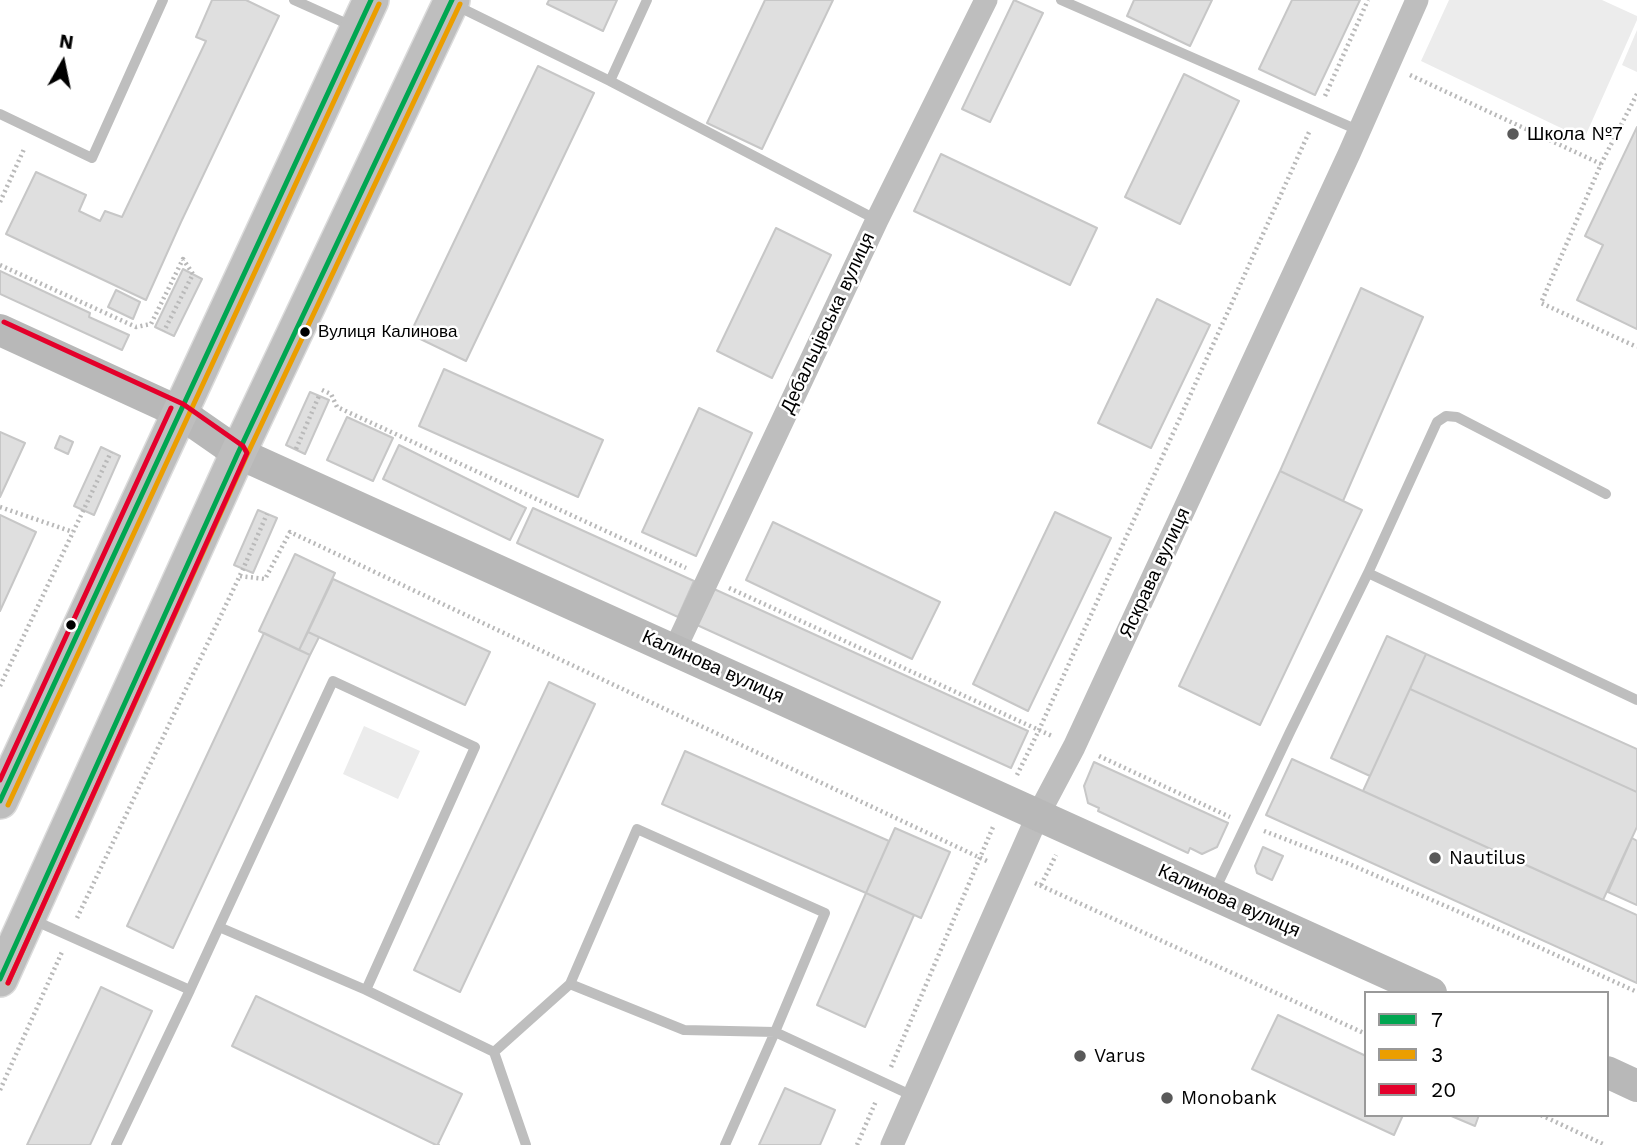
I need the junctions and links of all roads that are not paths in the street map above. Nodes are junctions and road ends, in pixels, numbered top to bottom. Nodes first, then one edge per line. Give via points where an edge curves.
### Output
1 (163, 0) edge
2 (294, 0) edge
3 (648, 0) edge
4 (986, 0) edge
5 (1061, 0) edge
6 (1417, 0) edge
7 (452, 2) edge
8 (365, 15) edge
9 (610, 81) junction
10 (0, 114) edge
11 (1360, 131) junction
12 (877, 220) junction
13 (0, 330) edge
14 (179, 412) junction
15 (238, 453) junction
16 (1606, 494) dead end
17 (1368, 572) junction
18 (675, 649) junction
19 (1637, 700) edge
20 (0, 801) edge
21 (1038, 815) junction
22 (1213, 895) junction
23 (29, 918) junction
24 (219, 926) junction
25 (0, 979) edge
26 (570, 984) junction
27 (190, 990) junction
28 (366, 990) junction
29 (1427, 991) edge
30 (775, 1032) junction
31 (494, 1052) junction
32 (1609, 1073) edge
33 (1637, 1086) edge
34 (914, 1096) junction
35 (116, 1145) edge
36 (526, 1145) edge
37 (725, 1145) edge
38 (892, 1145) edge

1 - 10 lane via 92,158
2 - 8 lane
3 - 9 lane
4 - 12 street, Дебальцівська вулиця
5 - 11 lane
6 - 11 street, Яскрава вулиця
7 - 9 lane
7 - 15 main road
8 - 14 main road
9 - 12 lane
11 - 21 street, Яскрава вулиця
12 - 18 street, Дебальцівська вулиця
13 - 14 street, Калинова вулиця
14 - 15 street, Калинова вулиця
14 - 20 main road
15 - 18 street, Калинова вулиця
15 - 23 main road
16 - 17 lane via 1457,417 1446,416 1437,422
17 - 19 lane
17 - 22 lane
18 - 21 street, Калинова вулиця
21 - 22 street, Калинова вулиця
21 - 34 street, Яскрава вулиця
22 - 29 street, Калинова вулиця
23 - 25 main road
23 - 27 lane
24 - 27 lane
24 - 28 lane
24 - 28 lane via 333,681 475,747
26 - 30 lane via 684,1030
26 - 30 lane via 637,830 825,913
26 - 31 lane
27 - 35 lane
28 - 31 lane
30 - 34 lane
30 - 37 lane
31 - 36 lane
32 - 33 street
34 - 38 street, Яскрава вулиця

